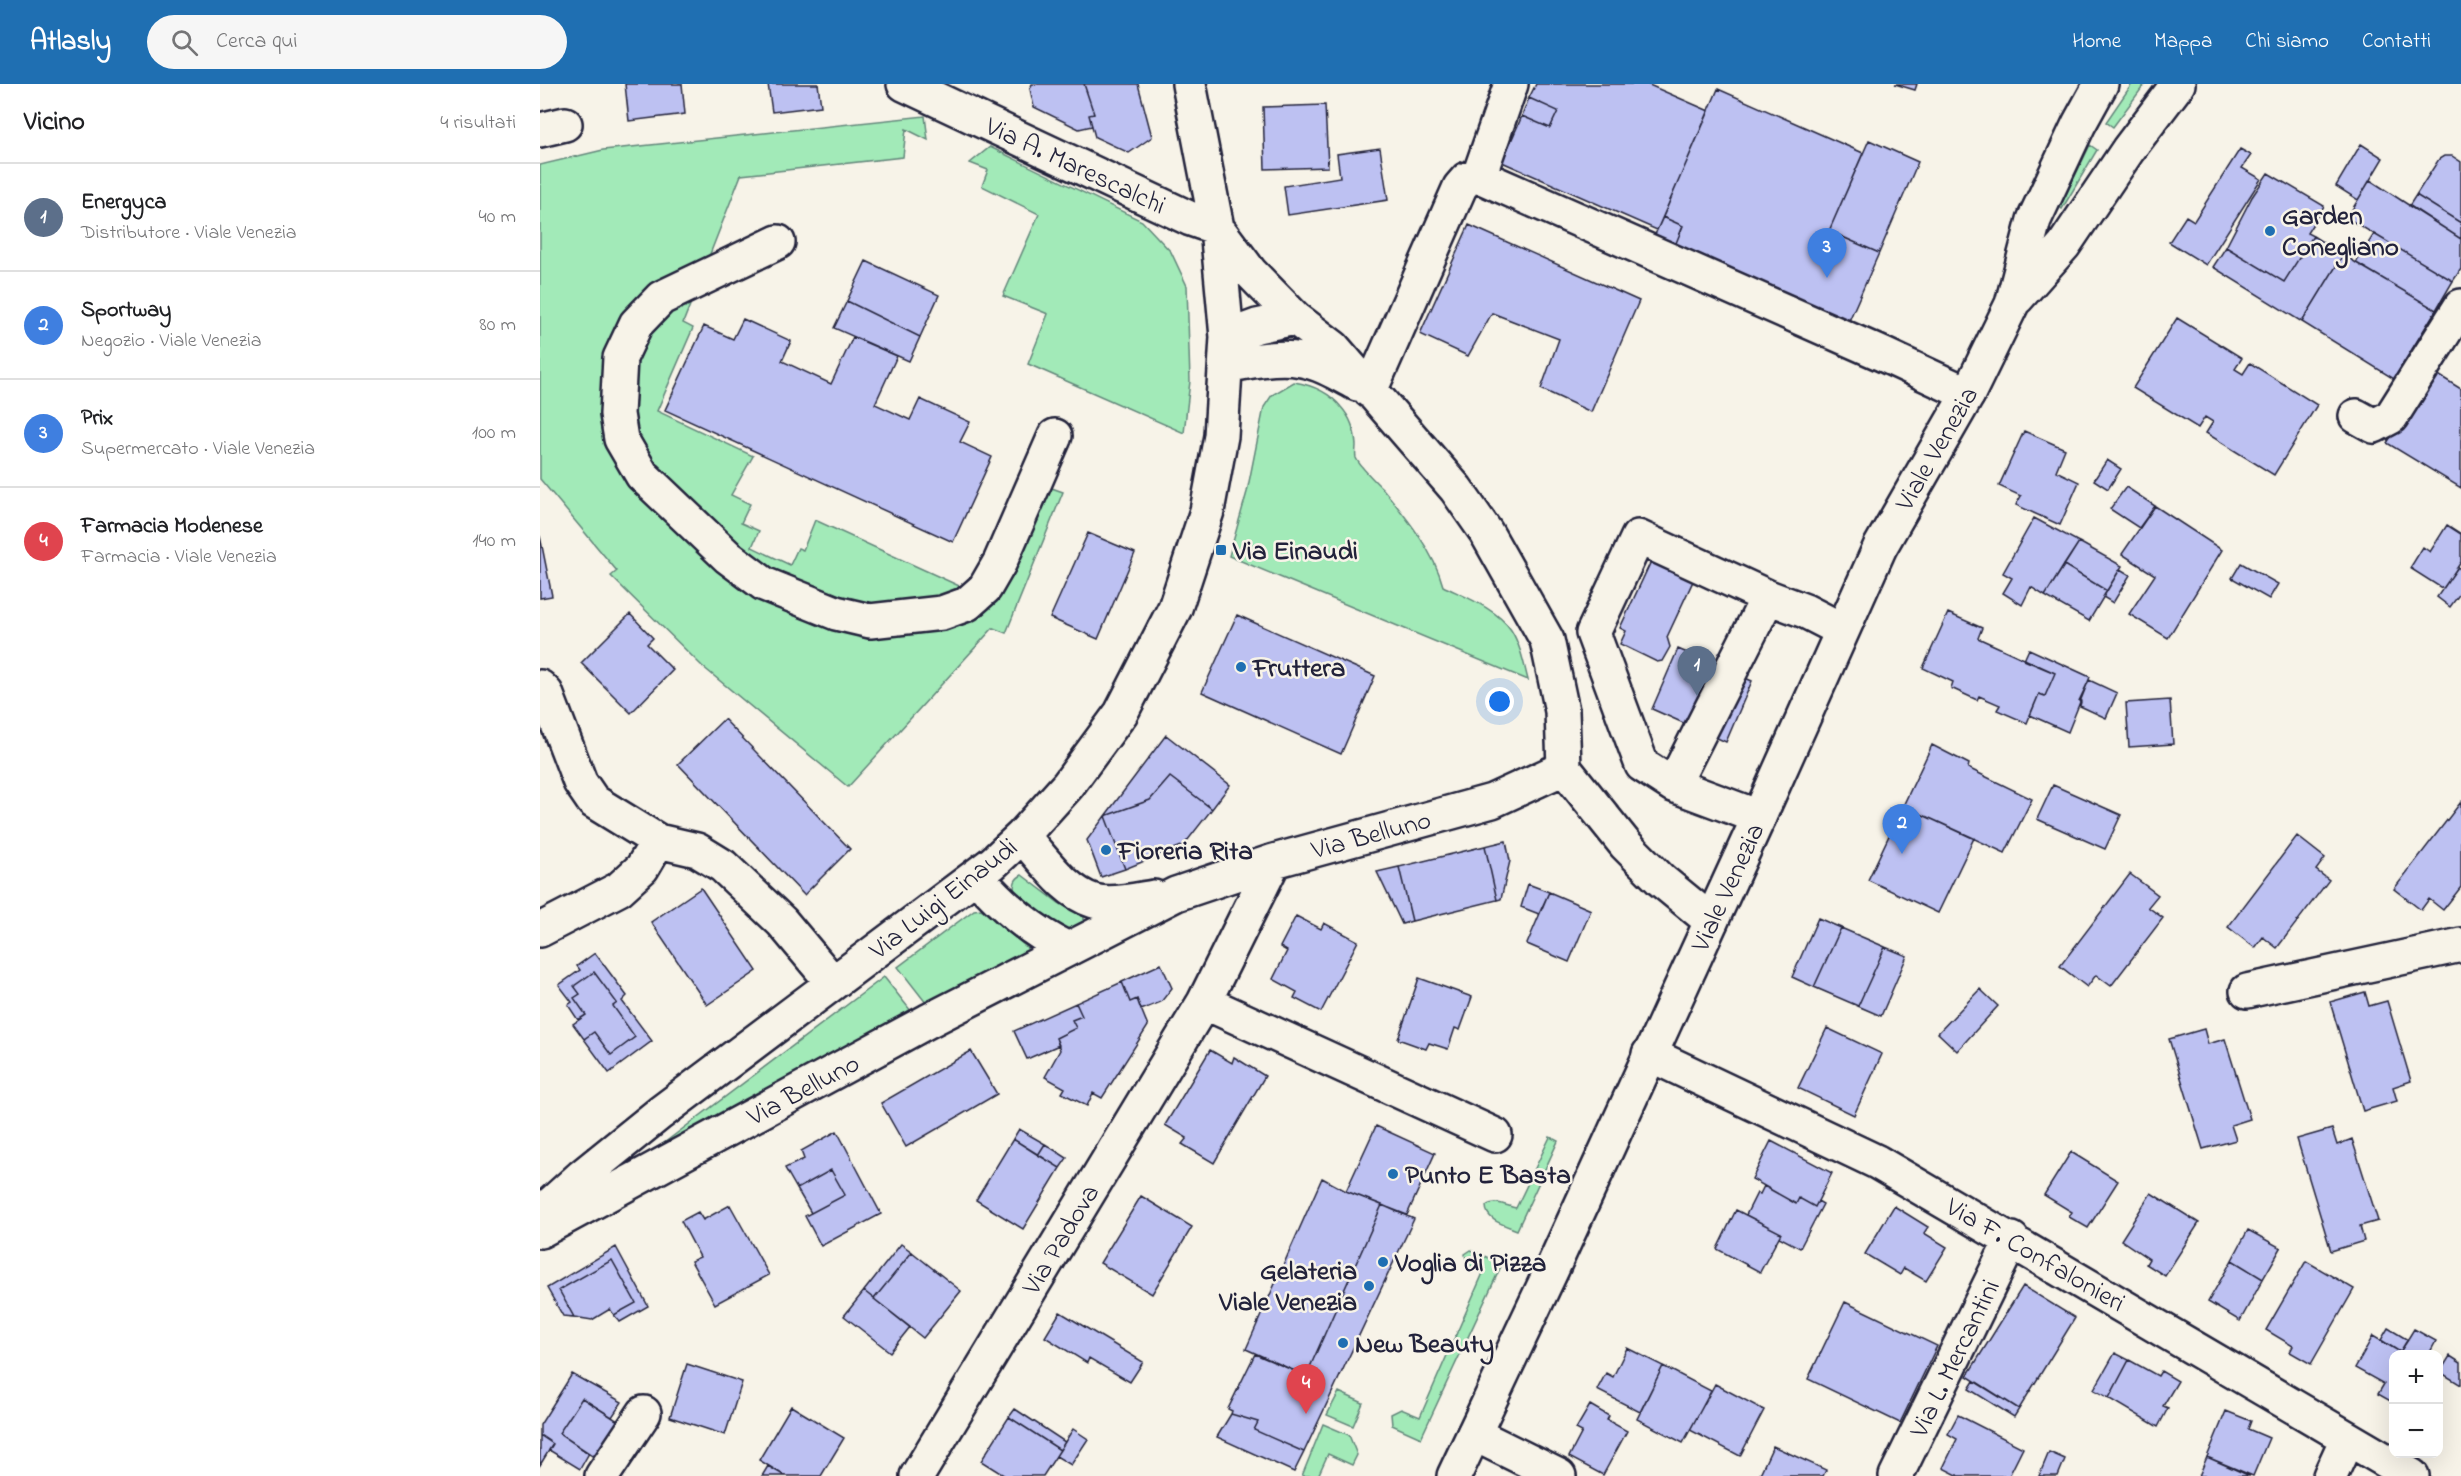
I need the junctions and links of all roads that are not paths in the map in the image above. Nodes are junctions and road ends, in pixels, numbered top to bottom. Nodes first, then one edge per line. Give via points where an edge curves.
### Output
1 (904, 84) edge
2 (1189, 84) edge
3 (1511, 84) edge
4 (2178, 84) edge
5 (2100, 86) edge
6 (1479, 176) junction
7 (1217, 228) junction
8 (778, 242) dead end
9 (2012, 304) junction
10 (2461, 306) edge
11 (1295, 318) junction
12 (1227, 351) junction
13 (1370, 391) junction
14 (1968, 394) junction
15 (2356, 416) dead end
16 (1055, 436) dead end
17 (1768, 597) junction
18 (1842, 630) junction
19 (1593, 633) junction
20 (1547, 640) junction
21 (540, 687) edge
22 (1564, 768) junction
23 (1673, 785) junction
24 (1759, 817) junction
25 (1022, 836) junction
26 (658, 841) junction
27 (1274, 861) junction
28 (977, 877) junction
29 (1176, 894) junction
30 (1711, 921) junction
31 (540, 930) edge
32 (2461, 945) edge
33 (1068, 949) junction
34 (834, 983) junction
35 (2247, 991) dead end
36 (1204, 1002) junction
37 (1649, 1054) junction
38 (1495, 1135) dead end
39 (540, 1214) edge
40 (540, 1231) edge
41 (2012, 1239) junction
42 (645, 1413) dead end
43 (1474, 1434) junction
44 (2347, 1439) junction
45 (602, 1476) edge
46 (917, 1476) edge
47 (1454, 1476) edge
48 (1559, 1476) edge
49 (1896, 1476) edge
50 (2330, 1476) edge
51 (2412, 1476) edge

1 - 7 street, Via A. Marescalchi
2 - 7 street, Via Luigi Einaudi
3 - 6 street
4 - 9 street via 2064,245
5 - 9 street via 2034,220
6 - 13 street via 1467,179 1460,187
6 - 14 street
7 - 11 street via 1250,272
7 - 12 street, Via Luigi Einaudi
8 - 16 street via 661,298 636,324 620,358 617,414 621,439 642,475 728,557 764,584 836,613 870,621 942,613 967,604 985,588 1000,562
9 - 14 street, Viale Venezia
10 - 15 street via 2391,417 2374,426
11 - 12 street via 1257,326
11 - 13 street via 1333,347
12 - 13 street via 1302,360
12 - 25 street, Via Luigi Einaudi via 1221,436 1207,511 1175,608 1121,713 1068,784
13 - 20 street via 1456,489 1486,532
14 - 18 street, Viale Venezia via 1880,547
17 - 18 street
17 - 19 street via 1638,537
17 - 23 street
18 - 24 street, Viale Venezia
19 - 20 street via 1568,629
19 - 23 street via 1642,765
20 - 22 street via 1562,711
21 - 26 street via 546,693 580,782 592,801
22 - 27 street, Via Belluno via 1492,801
22 - 30 street via 1625,844
23 - 24 street
24 - 30 street, Viale Venezia
25 - 28 street, Via Luigi Einaudi
25 - 29 street, Via Belluno via 1072,891 1095,902 1126,902
26 - 31 street via 642,868 619,889
26 - 34 street via 697,850 723,866 782,922
27 - 29 street, Via Belluno
27 - 36 street, Via Padova
28 - 33 street via 1021,921
28 - 34 street, Via Luigi Einaudi
29 - 33 street, Via Belluno
30 - 37 street, Viale Venezia
32 - 35 street
33 - 40 street, Via Belluno
34 - 39 street, Via Luigi Einaudi via 660,1113
36 - 38 street
36 - 46 street, Via Padova
37 - 41 street, Via F. Confalonieri via 1877,1162
37 - 43 street, Viale Venezia
41 - 44 street, Via F. Confalonieri
41 - 49 street, Via L. Mercantini
42 - 45 street
43 - 47 street, Viale Venezia
43 - 48 street
44 - 50 street
44 - 51 street, Via F. Confalonieri

